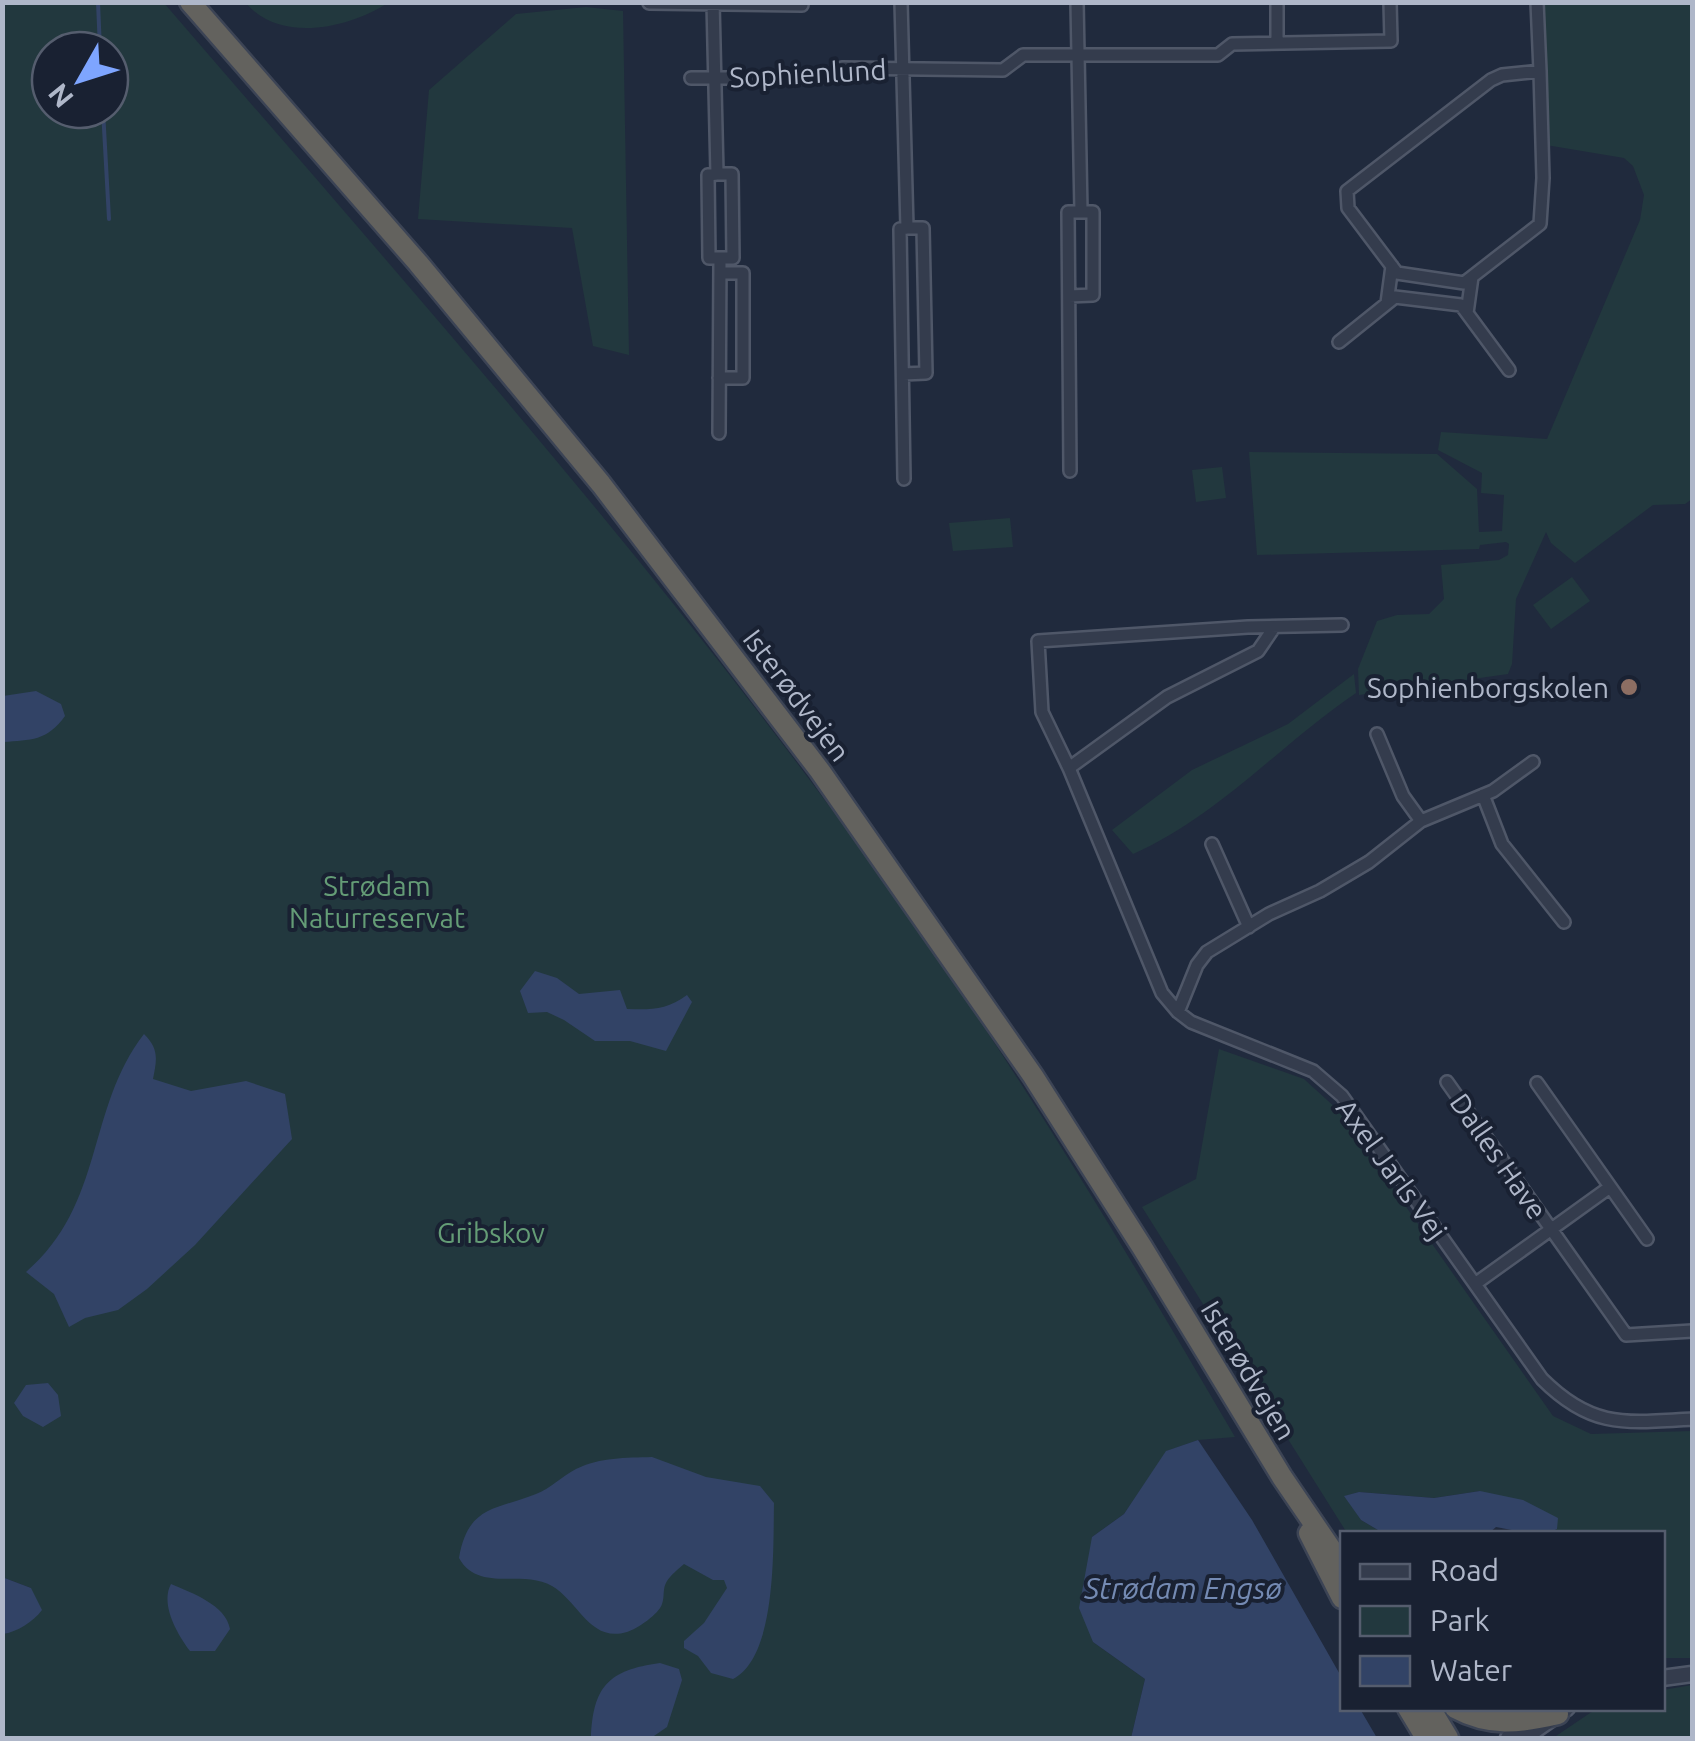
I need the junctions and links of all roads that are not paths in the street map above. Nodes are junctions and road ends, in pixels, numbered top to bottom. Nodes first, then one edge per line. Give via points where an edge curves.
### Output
1 (190, 2) edge
2 (901, 2) edge
3 (1077, 2) edge
4 (1277, 2) edge
5 (1390, 2) edge
6 (1537, 2) edge
7 (648, 3) edge
8 (713, 3) edge
9 (802, 5) dead end
10 (1278, 43) junction
11 (1078, 56) junction
12 (902, 68) junction
13 (1540, 72) junction
14 (691, 78) dead end
15 (715, 78) junction
16 (718, 174) junction
17 (1081, 212) junction
18 (907, 228) junction
19 (720, 258) junction
20 (1392, 266) junction
21 (720, 273) junction
22 (1472, 276) junction
23 (1069, 296) junction
24 (1387, 303) junction
25 (1467, 313) junction
26 (1338, 342) dead end
27 (1509, 370) dead end
28 (903, 374) junction
29 (720, 378) junction
30 (720, 433) dead end
31 (1070, 471) dead end
32 (904, 479) dead end
33 (1342, 625) dead end
34 (1274, 628) junction
35 (1377, 734) dead end
36 (1533, 762) dead end
37 (1070, 768) junction
38 (1483, 795) junction
39 (1421, 821) junction
40 (1212, 844) dead end
41 (1564, 922) dead end
42 (1249, 927) junction
43 (1178, 1012) junction
44 (1447, 1082) dead end
45 (1537, 1083) dead end
46 (1610, 1187) junction
47 (1551, 1230) junction
48 (1647, 1239) dead end
49 (1475, 1284) junction
50 (1692, 1331) edge
51 (1692, 1419) edge
52 (1282, 1477) junction
53 (1340, 1559) edge
54 (1340, 1594) edge
55 (1692, 1674) edge
56 (1665, 1678) edge
57 (1410, 1711) edge
58 (1432, 1711) edge
59 (1460, 1711) edge
60 (1563, 1711) edge
61 (1528, 1735) edge
62 (1426, 1738) edge
63 (1448, 1738) edge
64 (1508, 1738) edge

1 - 52 highway, Isterødvejen via 601,484 820,771 1033,1076
2 - 12 street, Sophienlund
3 - 11 street
4 - 10 street
5 - 10 street, Sophienlund via 1390,41
6 - 13 street
7 - 8 street
8 - 9 street
8 - 15 street, Sophienlund
10 - 11 street, Sophienlund via 1232,44 1218,55
11 - 12 street, Sophienlund via 1023,55 1004,70
11 - 17 street
12 - 15 street, Sophienlund via 842,68 820,78
12 - 18 street, Sophienlund
13 - 20 street via 1491,80 1347,191 1348,208
13 - 22 street via 1540,224
14 - 15 street, Sophienlund
15 - 16 street, Sophienlund
16 - 19 street, Sophienlund via 708,174 710,258
16 - 19 street, Sophienlund via 732,174 733,258
17 - 23 street via 1068,212
17 - 23 street via 1093,212 1093,296
18 - 28 street, Sophienlund via 900,228
18 - 28 street, Sophienlund via 923,228 926,374
19 - 21 street, Sophienlund
20 - 22 street via 1398,274 1464,283
20 - 24 street
21 - 29 street, Sophienlund
21 - 29 street via 743,273 743,378
22 - 25 street
23 - 31 street
24 - 25 street via 1395,296 1461,305
24 - 26 street
25 - 27 street
28 - 32 street, Sophienlund
29 - 30 street, Sophienlund
33 - 34 street
34 - 37 street via 1258,651 1167,697
34 - 37 street via 1038,641 1042,712
35 - 39 street
36 - 38 street
37 - 43 street via 1162,992
38 - 39 street
38 - 41 street via 1502,844
39 - 42 street via 1369,862
40 - 42 street
42 - 43 street via 1197,965
43 - 49 street, Axel Jarls Vej via 1313,1071 1342,1096
44 - 47 street, Dalles Have
45 - 46 street
46 - 47 street, Dalles Have
46 - 48 street
47 - 49 street, Dalles Have
47 - 50 street, Dalles Have via 1626,1336
49 - 51 street, Axel Jarls Vej via 1542,1379 1586,1414 1617,1422
52 - 53 highway, Isterødvejen
52 - 54 highway, Isterødvejen
55 - 56 street
57 - 62 highway
58 - 63 highway
59 - 60 highway via 1498,1723
60 - 61 street
61 - 64 street

